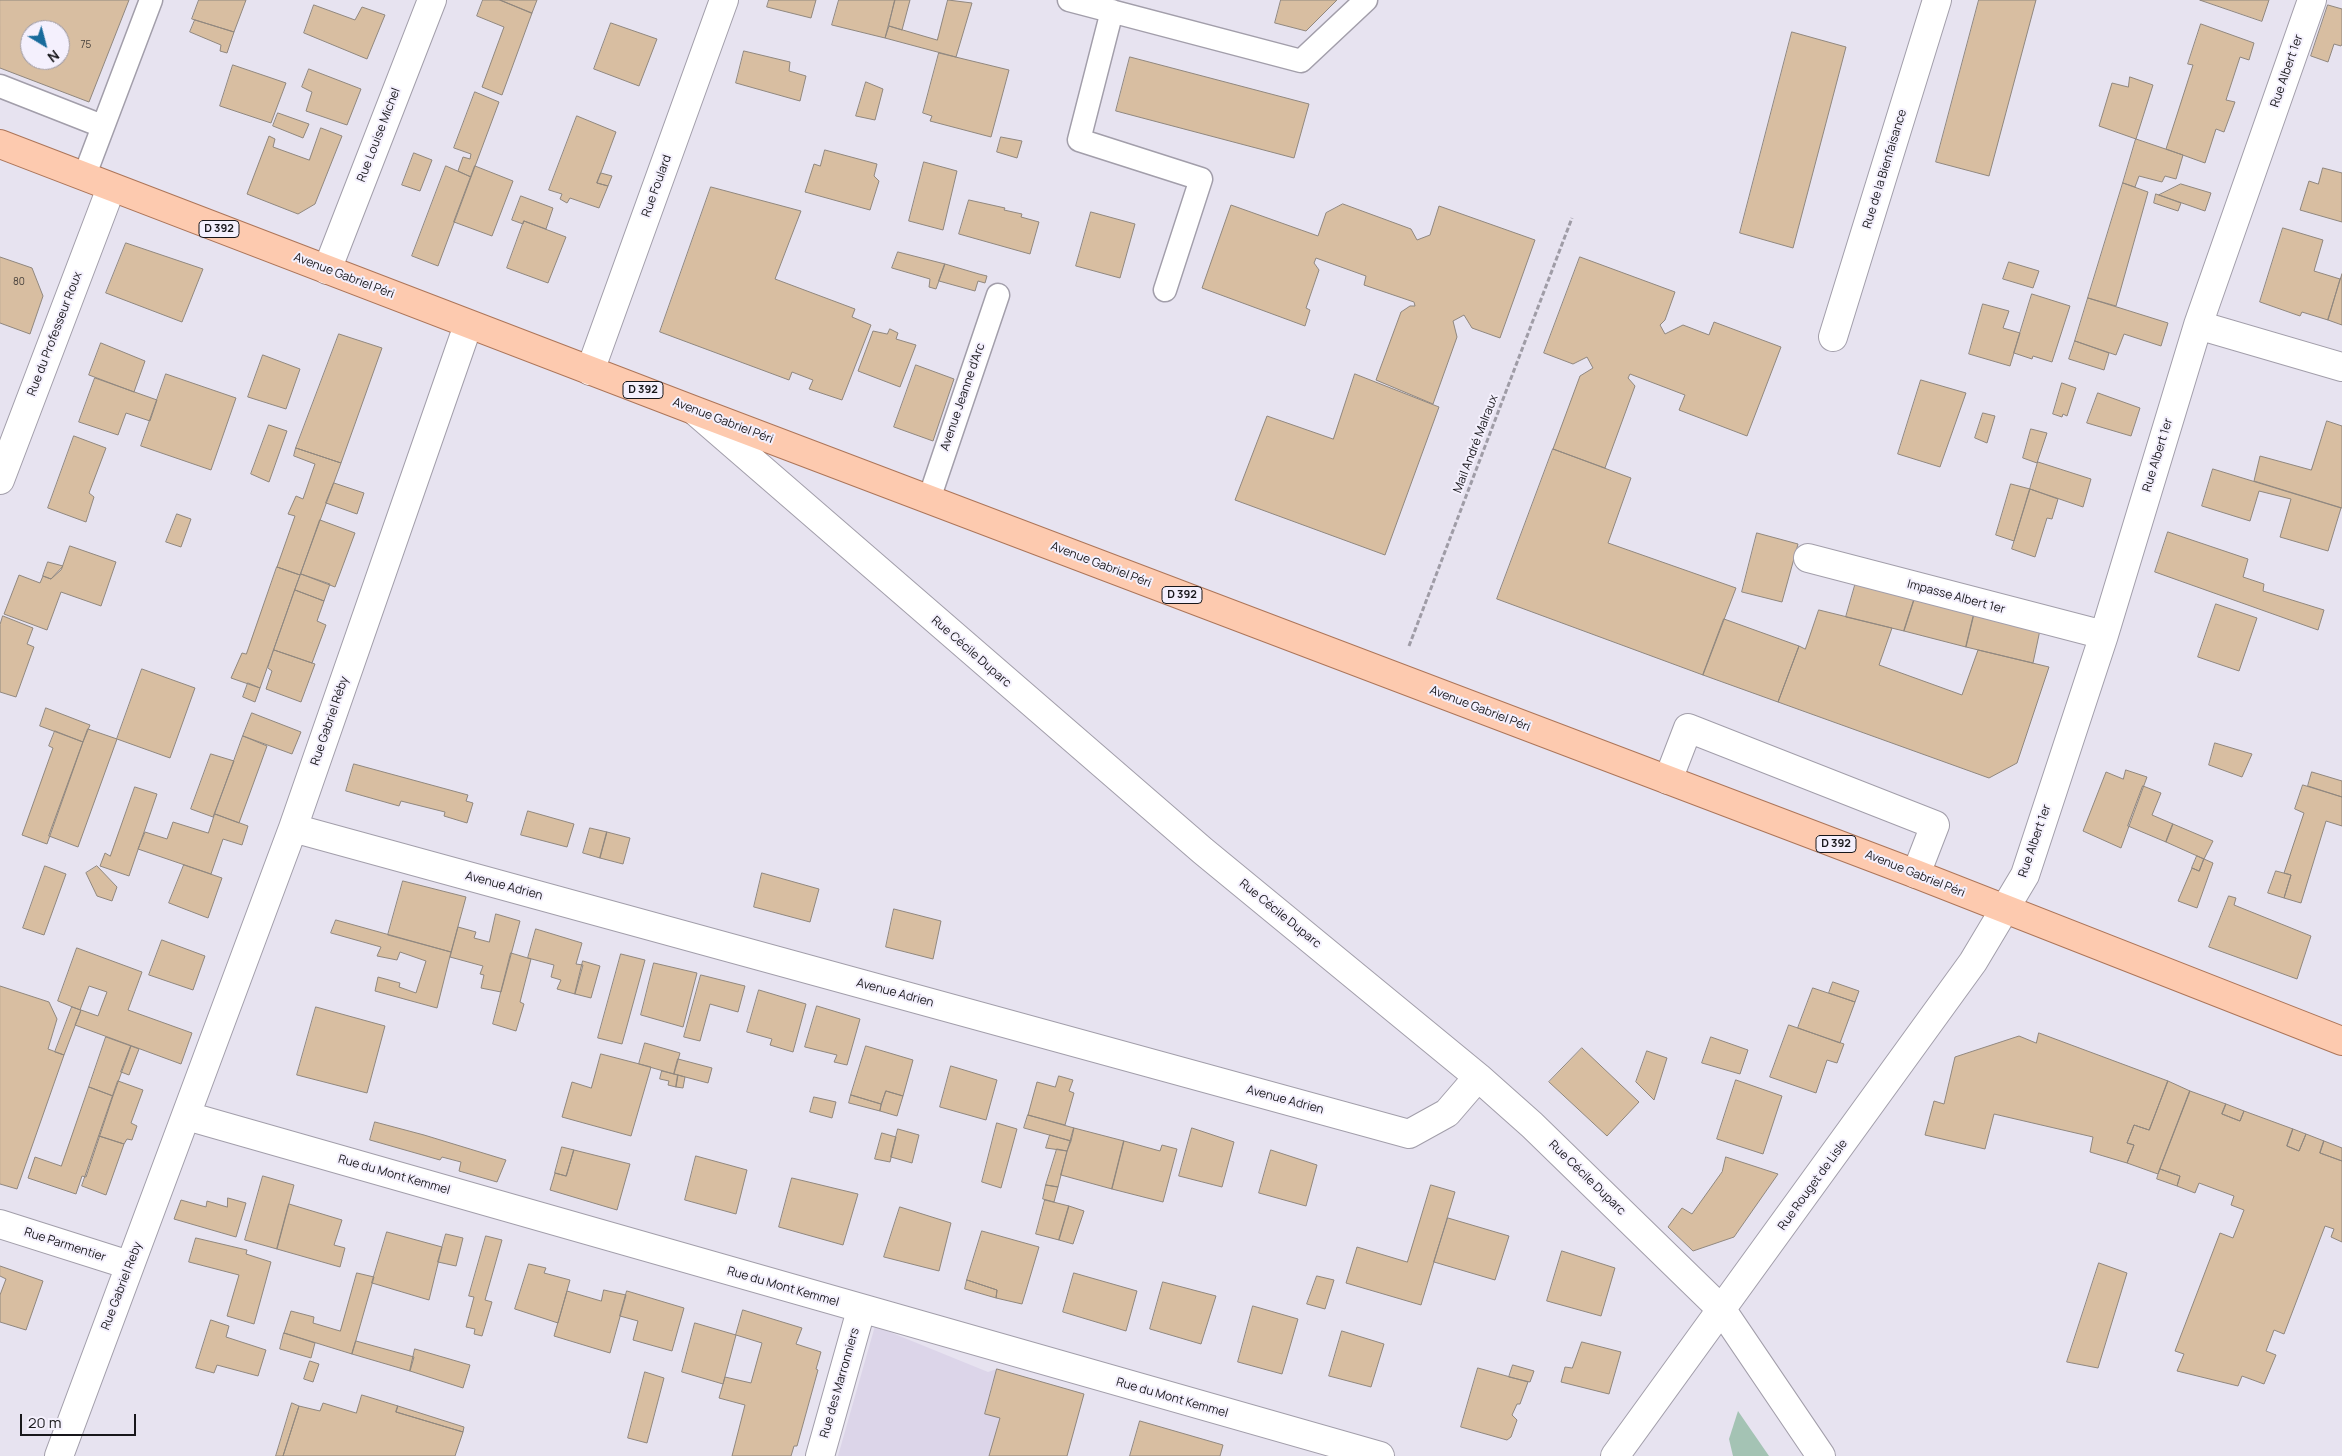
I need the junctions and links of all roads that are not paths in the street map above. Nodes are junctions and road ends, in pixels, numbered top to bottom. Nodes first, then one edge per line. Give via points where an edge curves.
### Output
1 (150, 0) edge
2 (432, 0) edge
3 (724, 0) edge
4 (1069, 0) edge
5 (1366, 0) edge
6 (1937, 0) edge
7 (2312, 0) edge
8 (1112, 11) junction
9 (0, 86) edge
10 (102, 126) junction
11 (0, 144) edge
12 (84, 177) junction
13 (111, 188) junction
14 (327, 270) junction
15 (1165, 290) dead end
16 (998, 296) dead end
17 (468, 325) junction
18 (2198, 325) junction
19 (1833, 337) dead end
20 (2342, 367) edge
21 (590, 371) junction
22 (696, 412) junction
23 (0, 480) edge
24 (929, 499) junction
25 (1808, 558) dead end
26 (2104, 635) junction
27 (1668, 780) junction
28 (293, 828) junction
29 (1916, 874) junction
30 (2004, 910) junction
31 (2342, 1041) edge
32 (1478, 1077) junction
33 (187, 1116) junction
34 (0, 1224) edge
35 (129, 1265) junction
36 (861, 1310) junction
37 (1722, 1310) junction
38 (59, 1456) edge
39 (820, 1456) edge
40 (1380, 1456) edge
41 (1615, 1456) edge
42 (1821, 1456) edge

1 - 10 lane
2 - 14 street, Rue Louise Michel
3 - 21 street, Rue Foulard
4 - 8 lane
5 - 8 lane via 1301,61
6 - 19 street, Rue de la Bienfaisance
7 - 18 street, Rue Albert 1er
8 - 15 lane via 1079,140 1201,179
9 - 10 lane
10 - 12 lane
11 - 12 main road, Avenue Gabriel Péri / D 392
12 - 13 main road, Avenue Gabriel Péri / D 392
13 - 14 main road, Avenue Gabriel Péri / D 392
13 - 23 street, Rue du Professeur Roux
14 - 17 main road, Avenue Gabriel Péri / D 392
16 - 24 lane, Avenue Jeanne d'Arc
17 - 21 main road, Avenue Gabriel Péri / D 392
17 - 28 street, Rue Gabriel Réby
18 - 20 street
18 - 26 street, Rue Albert 1er
21 - 22 main road, Avenue Gabriel Péri / D 392
22 - 24 main road, Avenue Gabriel Péri / D 392
22 - 32 street, Rue Cécile Duparc via 1203,851
24 - 27 main road, Avenue Gabriel Péri / D 392
25 - 26 street, Impasse Albert 1er
26 - 30 street, Rue Albert 1er via 2025,876
27 - 29 main road, Avenue Gabriel Péri / D 392
27 - 29 street via 1688,728 1935,825
28 - 32 street, Avenue Adrien via 1409,1134 1447,1113
28 - 33 street, Rue Gabriel Réby
29 - 30 main road, Avenue Gabriel Péri / D 392
30 - 31 main road, Avenue Gabriel Péri / D 392
30 - 37 street, Rue Rouget de Lisle via 1973,962
32 - 37 street, Rue Cécile Duparc via 1532,1125
33 - 35 street, Rue Gabriel Reby
33 - 36 street, Rue du Mont Kemmel
34 - 35 street, Rue Parmentier
35 - 38 street, Rue Gabriel Reby
36 - 39 street, Rue des Marronniers
36 - 40 street, Rue du Mont Kemmel
37 - 41 street, Rue Rouget de Lisle
37 - 42 street, Rue Cécile Duparc

